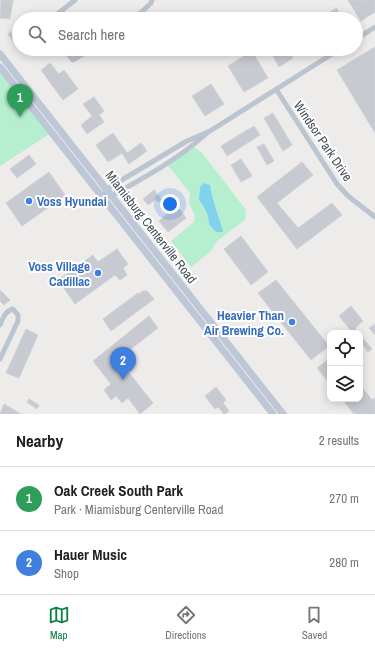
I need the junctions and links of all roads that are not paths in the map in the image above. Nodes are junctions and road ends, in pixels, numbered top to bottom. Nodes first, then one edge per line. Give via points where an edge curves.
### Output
1 (75, 0) edge
2 (152, 0) edge
3 (60, 12) edge
4 (141, 12) edge
5 (375, 27) edge
6 (363, 35) edge
7 (0, 54) edge
8 (70, 56) edge
9 (80, 56) edge
10 (329, 56) edge
11 (0, 67) edge
12 (18, 78) junction
13 (12, 83) junction
14 (276, 89) junction
15 (210, 131) junction
16 (106, 194) junction
17 (375, 217) edge
18 (155, 258) junction
19 (0, 325) edge
20 (0, 359) edge
21 (273, 414) edge
22 (283, 414) edge

1 - 3 street
2 - 4 street
5 - 6 street
7 - 12 main road, Miamisburg Centerville Road
8 - 9 street via 73,60
10 - 14 street
11 - 13 main road, Miamisburg Centerville Road
12 - 13 main road
12 - 16 main road, Miamisburg Centerville Road
13 - 16 main road, Miamisburg Centerville Road
14 - 15 street
14 - 17 street, Windsor Park Drive via 337,184
15 - 16 street via 187,141
15 - 16 street via 193,146 131,186
16 - 18 main road, Miamisburg Centerville Road
18 - 21 main road, Miamisburg Centerville Road
18 - 22 main road, Miamisburg Centerville Road
19 - 20 street via 8,310 13,310 18,315 18,321

